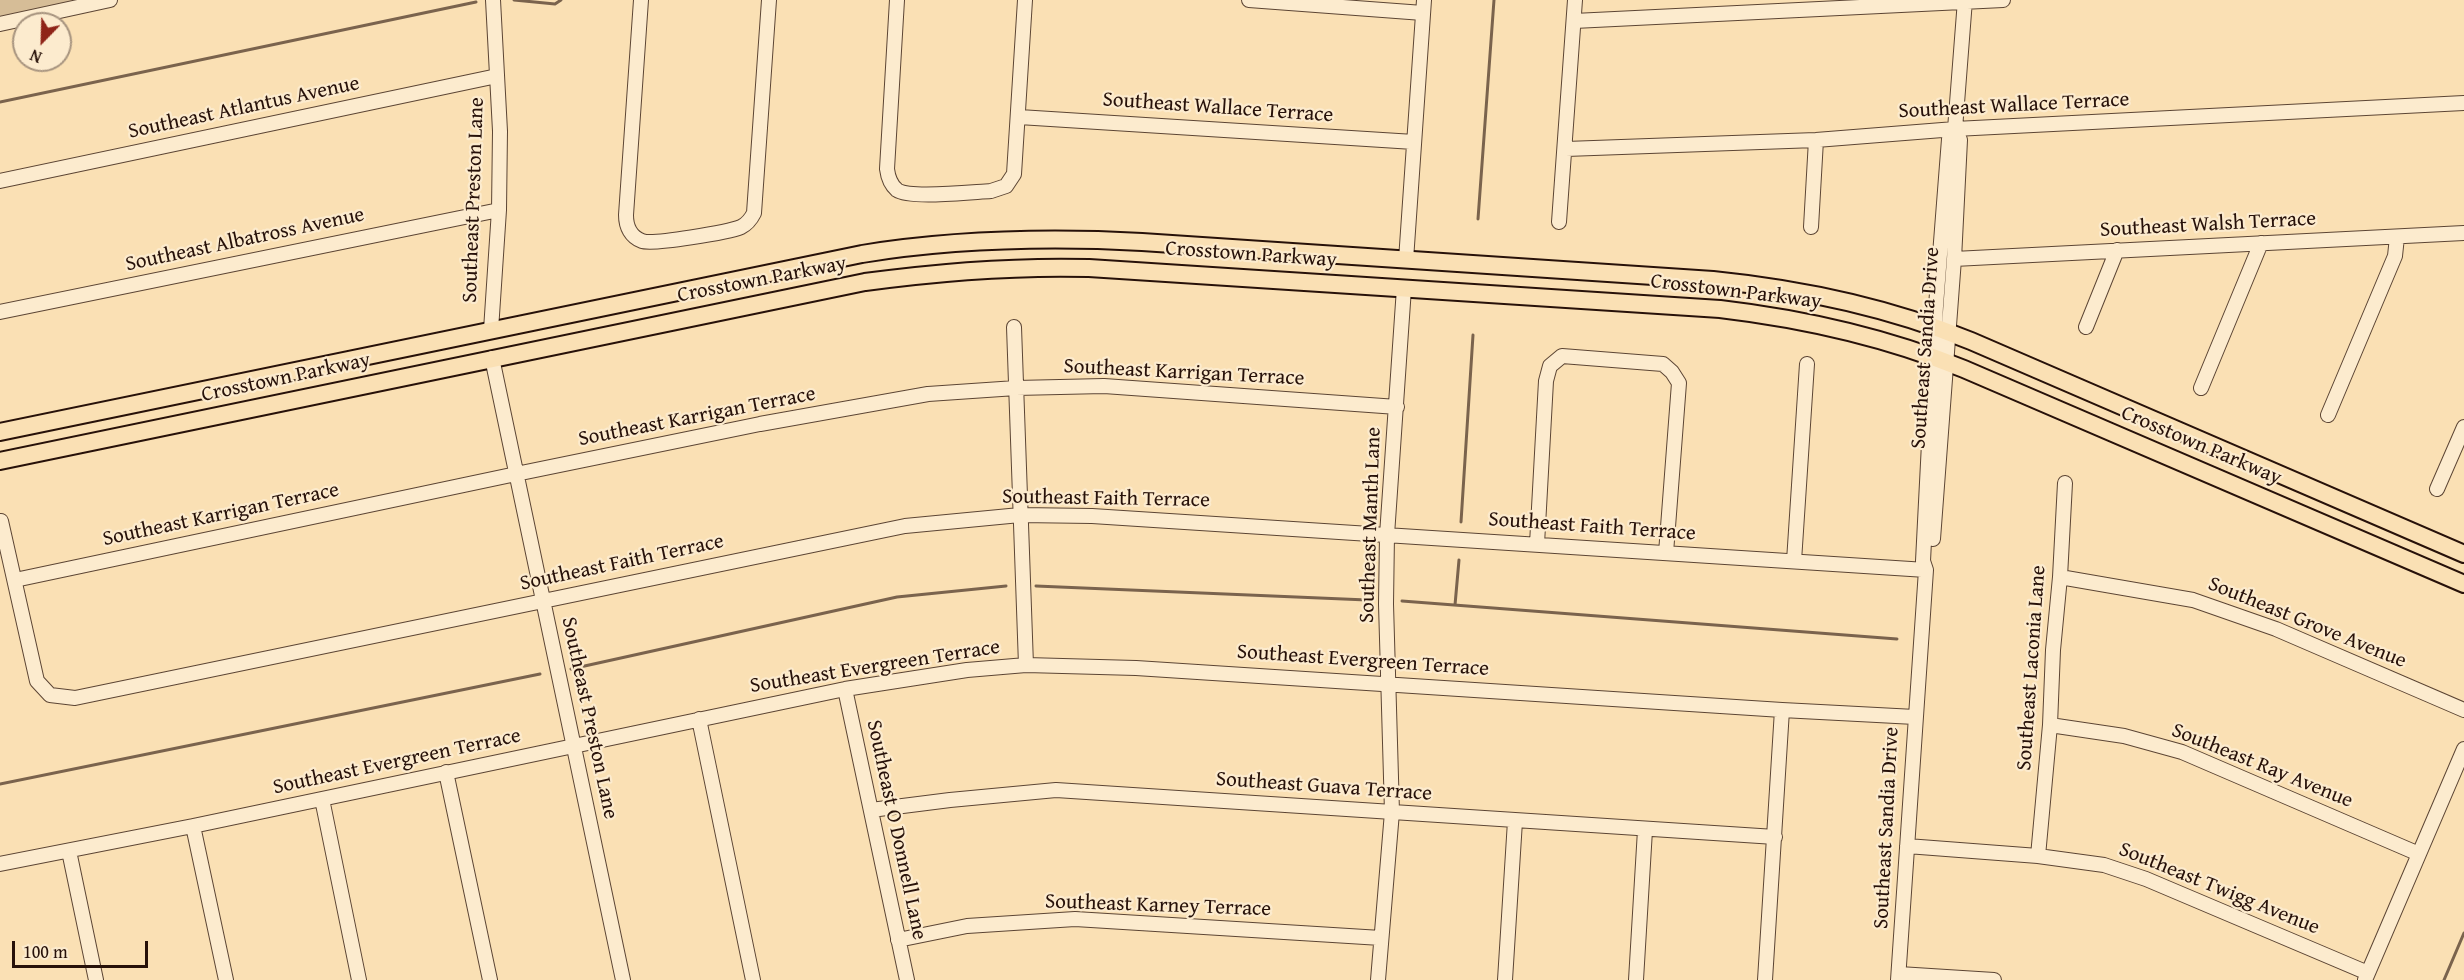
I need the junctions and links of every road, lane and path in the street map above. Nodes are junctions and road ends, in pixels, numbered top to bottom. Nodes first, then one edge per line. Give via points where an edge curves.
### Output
1 (110, 0) edge
2 (494, 0) edge
3 (641, 0) edge
4 (769, 0) edge
5 (897, 0) edge
6 (1025, 0) edge
7 (1249, 0) edge
8 (1575, 0) edge
9 (2003, 0) edge
10 (1965, 1) edge
11 (1423, 6) edge
12 (1574, 21) junction
13 (0, 24) edge
14 (497, 76) junction
15 (2464, 103) edge
16 (1019, 117) junction
17 (1955, 129) junction
18 (1816, 140) junction
19 (1414, 142) junction
20 (1566, 149) junction
21 (0, 181) edge
22 (499, 210) junction
23 (1559, 222) dead end
24 (1811, 227) dead end
25 (2464, 233) edge
26 (2397, 237) junction
27 (2261, 243) junction
28 (1191, 245) junction
29 (2117, 250) junction
30 (1954, 259) junction
31 (1406, 260) junction
32 (1179, 273) junction
33 (708, 285) junction
34 (1404, 288) junction
35 (0, 312) edge
36 (703, 314) junction
37 (1014, 327) dead end
38 (2086, 327) dead end
39 (1941, 329) junction
40 (491, 330) junction
41 (492, 358) junction
42 (1940, 359) junction
43 (1807, 364) dead end
44 (1016, 388) junction
45 (2201, 388) dead end
46 (201, 390) junction
47 (1398, 407) junction
48 (2328, 415) dead end
49 (182, 423) junction
50 (2464, 427) edge
51 (0, 432) edge
52 (0, 461) edge
53 (516, 474) junction
54 (2065, 483) dead end
55 (2437, 489) dead end
56 (1020, 515) junction
57 (1, 521) edge
58 (1387, 535) junction
59 (1537, 544) junction
60 (1666, 553) junction
61 (2464, 554) edge
62 (1794, 561) junction
63 (1926, 570) junction
64 (2060, 577) junction
65 (15, 580) junction
66 (2464, 584) edge
67 (543, 601) junction
68 (1026, 665) junction
69 (1390, 684) junction
70 (845, 689) junction
71 (2464, 710) edge
72 (1782, 711) junction
73 (1914, 717) junction
74 (699, 719) junction
75 (2050, 725) junction
76 (574, 746) junction
77 (2464, 749) edge
78 (446, 772) junction
79 (322, 799) junction
80 (871, 810) junction
81 (1392, 812) junction
82 (1515, 821) junction
83 (193, 826) junction
84 (1646, 830) junction
85 (1775, 837) junction
86 (1907, 846) junction
87 (69, 851) junction
88 (2419, 854) junction
89 (2038, 856) junction
90 (0, 864) edge
91 (1381, 938) junction
92 (898, 940) junction
93 (2367, 976) edge
94 (1898, 977) edge
95 (96, 980) edge
96 (226, 980) edge
97 (359, 980) edge
98 (490, 980) edge
99 (622, 980) edge
100 (753, 980) edge
101 (907, 980) edge
102 (1377, 980) edge
103 (1505, 980) edge
104 (1636, 980) edge
105 (1766, 980) edge
106 (1994, 980) edge

1 - 13 street
2 - 14 street, Southeast Preston Lane
3 - 4 street via 626,223 634,236 648,243 741,227 754,213
5 - 16 street via 887,169 898,190 999,190 1012,180 1016,168
6 - 16 street
7 - 11 street
8 - 12 street
9 - 10 street
10 - 12 street
10 - 17 street, Southeast Sandia Drive
11 - 19 street
12 - 20 street
14 - 21 street, Southeast Atlantus Avenue
14 - 22 street, Southeast Preston Lane
15 - 17 street, Southeast Wallace Terrace
16 - 19 street, Southeast Wallace Terrace
17 - 18 street, Southeast Wallace Terrace
17 - 30 street, Southeast Sandia Drive via 1960,140
17 - 39 street, Southeast Sandia Drive via 1949,139
18 - 20 street, Southeast Wallace Terrace
18 - 24 street
19 - 31 street
20 - 23 street
22 - 35 street, Southeast Albatross Avenue
22 - 40 street, Southeast Preston Lane
25 - 26 street, Southeast Walsh Terrace
26 - 27 street, Southeast Walsh Terrace
26 - 48 street via 2395,256
27 - 29 street, Southeast Walsh Terrace
27 - 45 street
28 - 31 main road, Crosstown Parkway
28 - 32 main road via 1191,263
28 - 33 main road, Crosstown Parkway via 1069,239 951,243 862,254
29 - 30 street, Southeast Walsh Terrace
29 - 38 street
30 - 39 street, Southeast Sandia Drive
31 - 39 main road, Crosstown Parkway via 1767,286 1852,302
32 - 34 main road, Crosstown Parkway
32 - 36 main road, Crosstown Parkway via 1037,267 958,272 865,282
33 - 36 main road via 697,302
33 - 40 main road, Crosstown Parkway
34 - 42 main road, Crosstown Parkway via 1747,312 1851,331
34 - 47 street, Southeast Manth Lane
36 - 41 main road, Crosstown Parkway
37 - 44 street
39 - 42 street, Southeast Sandia Drive
39 - 61 main road, Crosstown Parkway
40 - 46 main road, Crosstown Parkway
41 - 49 main road, Crosstown Parkway
41 - 53 street, Southeast Preston Lane
42 - 63 street, Southeast Sandia Drive via 1923,561
42 - 66 main road, Crosstown Parkway
43 - 62 street
44 - 47 street, Southeast Karrigan Terrace via 1104,386
44 - 53 street, Southeast Karrigan Terrace via 928,394
44 - 56 street
46 - 49 main road via 200,406
46 - 51 main road, Crosstown Parkway
47 - 58 street, Southeast Manth Lane
49 - 52 main road, Crosstown Parkway
50 - 55 street
53 - 65 street, Southeast Karrigan Terrace
53 - 67 street, Southeast Preston Lane
54 - 64 street, Southeast Laconia Lane
56 - 58 street, Southeast Faith Terrace via 1166,519
56 - 67 street, Southeast Faith Terrace via 905,526
56 - 68 street
57 - 65 street
58 - 59 street, Southeast Faith Terrace
58 - 69 street, Southeast Manth Lane
59 - 60 street, Southeast Faith Terrace
59 - 60 street via 1546,381 1550,366 1562,356 1663,364 1679,383
60 - 62 street, Southeast Faith Terrace
62 - 63 street, Southeast Faith Terrace
63 - 73 street, Southeast Sandia Drive
64 - 71 street, Southeast Grove Avenue via 2193,600 2276,629
64 - 75 street, Southeast Laconia Lane
65 - 67 street, Southeast Faith Terrace via 37,681 50,695 75,698
67 - 76 street, Southeast Preston Lane
68 - 69 street, Southeast Evergreen Terrace
68 - 70 street, Southeast Evergreen Terrace
69 - 72 street, Southeast Evergreen Terrace
69 - 81 street, Southeast Manth Lane
70 - 74 street, Southeast Evergreen Terrace
70 - 80 street, Southeast O Donnell Lane
72 - 73 street, Southeast Evergreen Terrace
72 - 85 street
73 - 86 street, Southeast Sandia Drive
74 - 76 street, Southeast Evergreen Terrace
74 - 100 street
75 - 88 street, Southeast Ray Avenue via 2124,736 2182,752
75 - 89 street, Southeast Laconia Lane
76 - 78 street, Southeast Evergreen Terrace
76 - 99 street, Southeast Preston Lane
77 - 88 street
78 - 79 street, Southeast Evergreen Terrace
78 - 98 street
79 - 83 street, Southeast Evergreen Terrace
79 - 97 street
80 - 81 street, Southeast Guava Terrace via 1056,790
80 - 92 street, Southeast O Donnell Lane
81 - 82 street, Southeast Guava Terrace
81 - 91 street, Southeast Manth Lane
82 - 84 street, Southeast Guava Terrace
82 - 103 street
83 - 87 street, Southeast Evergreen Terrace
83 - 96 street
84 - 85 street, Southeast Guava Terrace
84 - 104 street
85 - 105 street
86 - 89 street, Southeast Twigg Avenue
86 - 94 street, Southeast Sandia Drive
87 - 90 street, Southeast Evergreen Terrace
87 - 95 street
88 - 93 street
89 - 93 street, Southeast Twigg Avenue via 2104,865 2146,879
91 - 92 street, Southeast Karney Terrace via 1075,919 967,926
91 - 102 street, Southeast Manth Lane
92 - 101 street, Southeast O Donnell Lane
94 - 106 street

